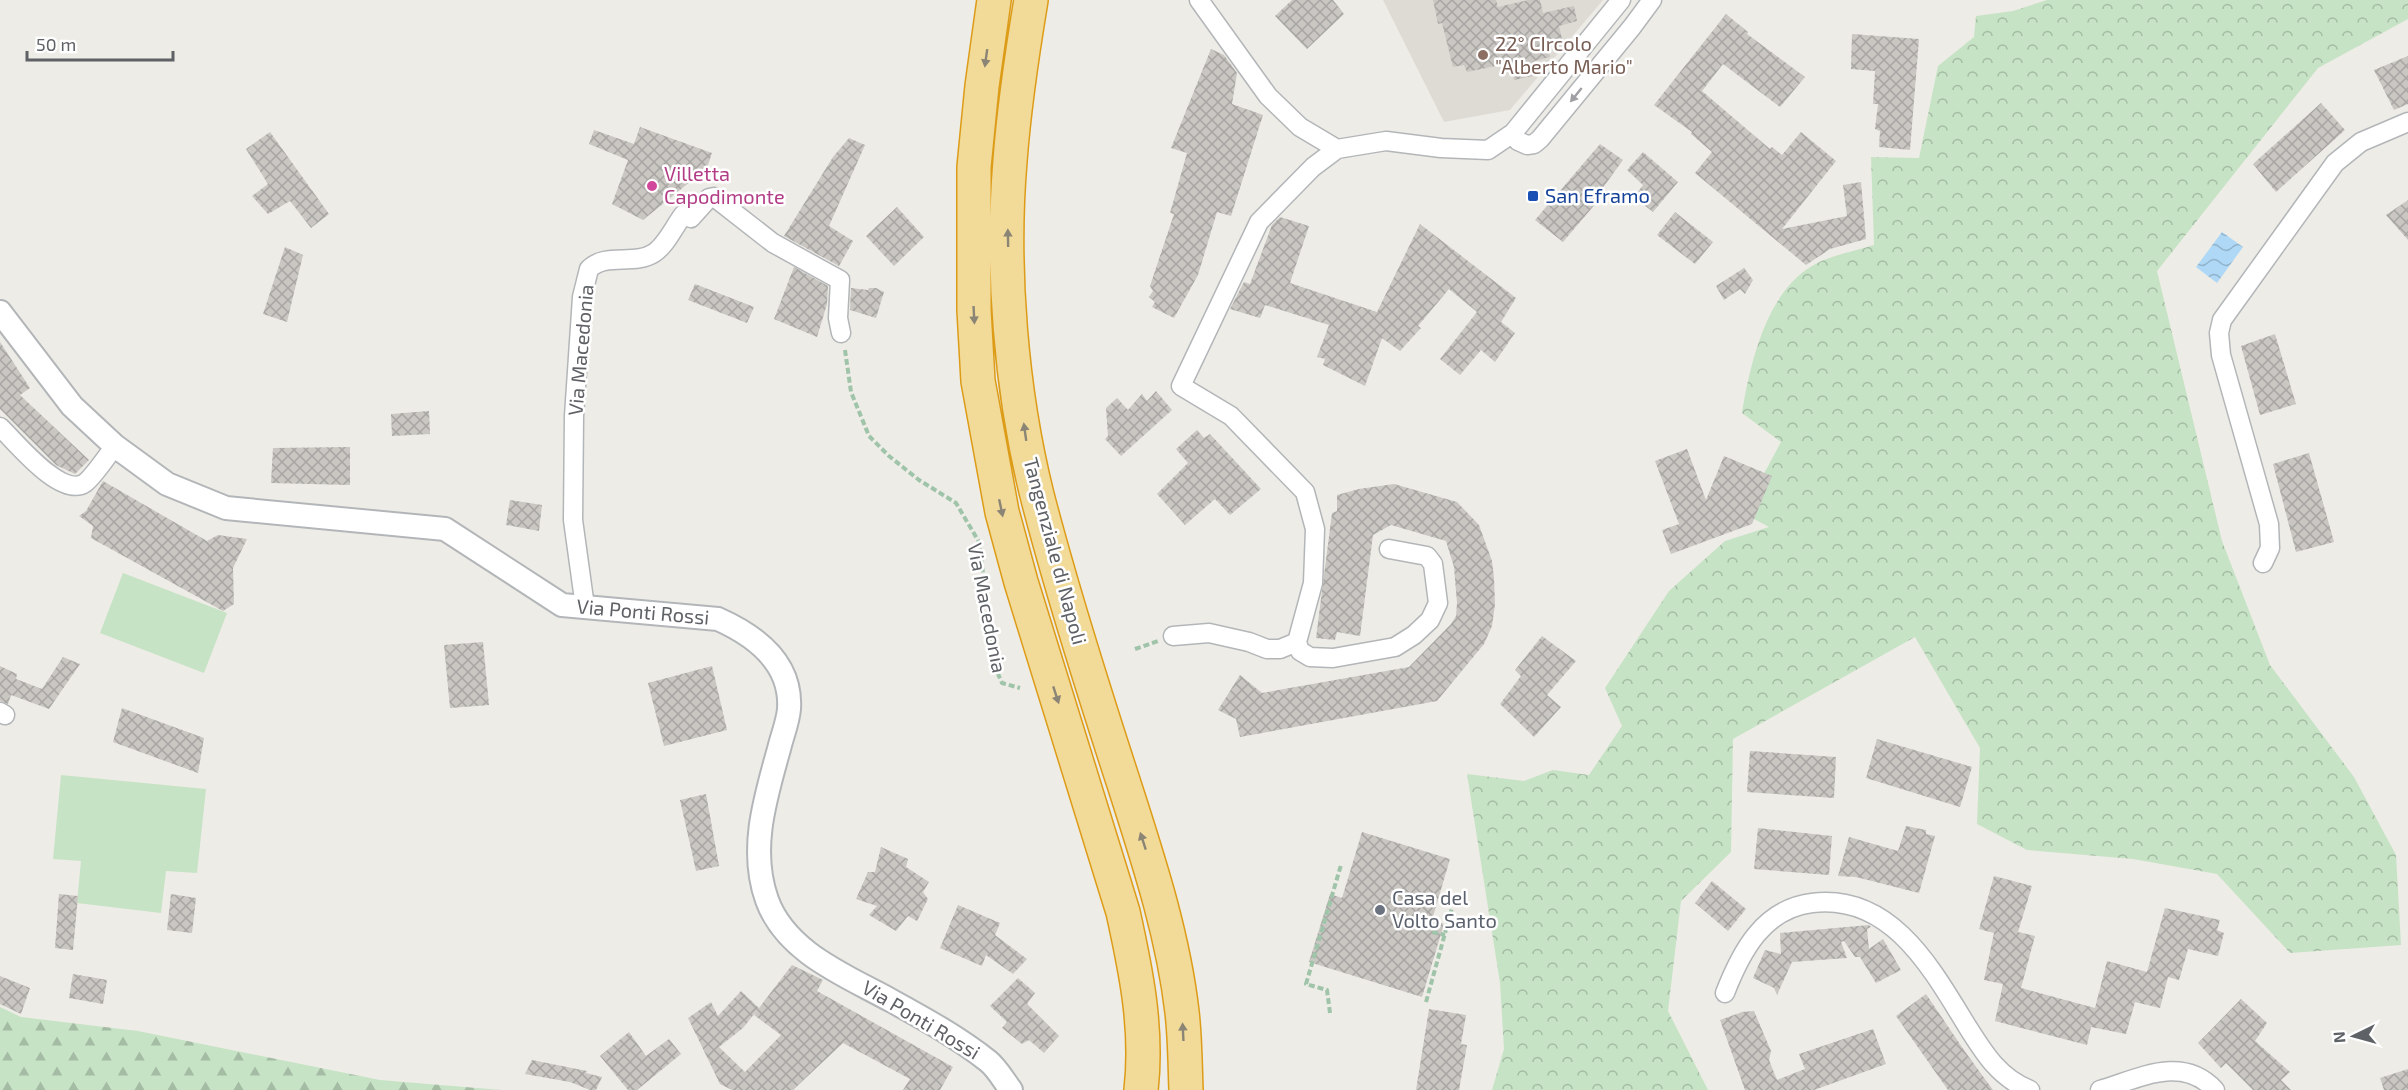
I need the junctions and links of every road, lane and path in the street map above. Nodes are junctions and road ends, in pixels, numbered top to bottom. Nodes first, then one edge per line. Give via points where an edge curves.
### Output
1 (994, 0) edge
2 (1031, 0) edge
3 (1199, 0) edge
4 (1621, 0) edge
5 (1652, 0) edge
6 (2408, 122) edge
7 (1513, 133) junction
8 (1337, 150) junction
9 (0, 312) edge
10 (841, 333) joint
11 (0, 427) edge
12 (115, 446) junction
13 (1389, 549) dead end
14 (2264, 563) dead end
15 (585, 607) junction
16 (1173, 636) dead end
17 (1297, 642) junction
18 (1020, 688) dead end
19 (1341, 866) dead end
20 (1452, 908) dead end
21 (1432, 932) dead end
22 (1444, 935) junction
23 (1725, 993) dead end
24 (1426, 1002) dead end
25 (1330, 1013) dead end
26 (1011, 1090) edge
27 (1141, 1090) edge
28 (1186, 1090) edge
29 (2030, 1090) edge
30 (2100, 1090) edge
31 (2215, 1090) edge

1 -> 27 highway, Tangenziale di Napoli via 974,167 978,381 1002,512 1123,912 1144,1027
28 -> 2 highway, Tangenziale di Napoli via 1182,1012 1166,925 1084,656 1026,443 1009,302 1008,194 1017,88
3 - 8 street via 1268,96 1300,127
4 - 7 street
5 -> 7 street via 1540,139 1527,146
6 - 14 street via 2361,142 2335,163 2228,310 2220,327 2223,364 2269,524 2270,548
7 - 8 street via 1488,150 1386,141
8 - 17 street via 1313,167 1259,222 1181,386 1231,416 1305,492 1315,529 1313,583
9 - 12 street, Via Ponti Rossi via 72,406
10 - 15 street, Via Macedonia via 837,309 840,280 773,243 714,196 691,218 683,215 653,254 603,261 589,269 582,297 574,416 573,519
10 - 18 path, Via Macedonia via 851,392 869,436 919,480 956,503 979,542 995,667 1002,683
11 - 12 street via 51,477 73,486 85,483
12 - 15 street, Via Ponti Rossi via 167,484 226,508 445,529 562,605
13 - 17 street via 1427,556 1433,564 1438,603 1430,620 1395,647 1333,658 1310,657 1300,651
15 - 26 street, Via Ponti Rossi via 718,619 760,642 778,664 786,683 789,709 760,820 759,867 768,904 801,948 943,1030 991,1063
16 - 17 street via 1209,633 1267,649
19 - 25 path via 1306,984 1327,990
20 - 22 path
21 - 22 path
22 - 24 path
23 - 29 street via 1746,946 1773,919 1798,906 1818,902 1863,910 1892,925 1905,937 1933,972 1989,1059 2007,1078
30 - 31 street via 2149,1074 2173,1071 2187,1072

